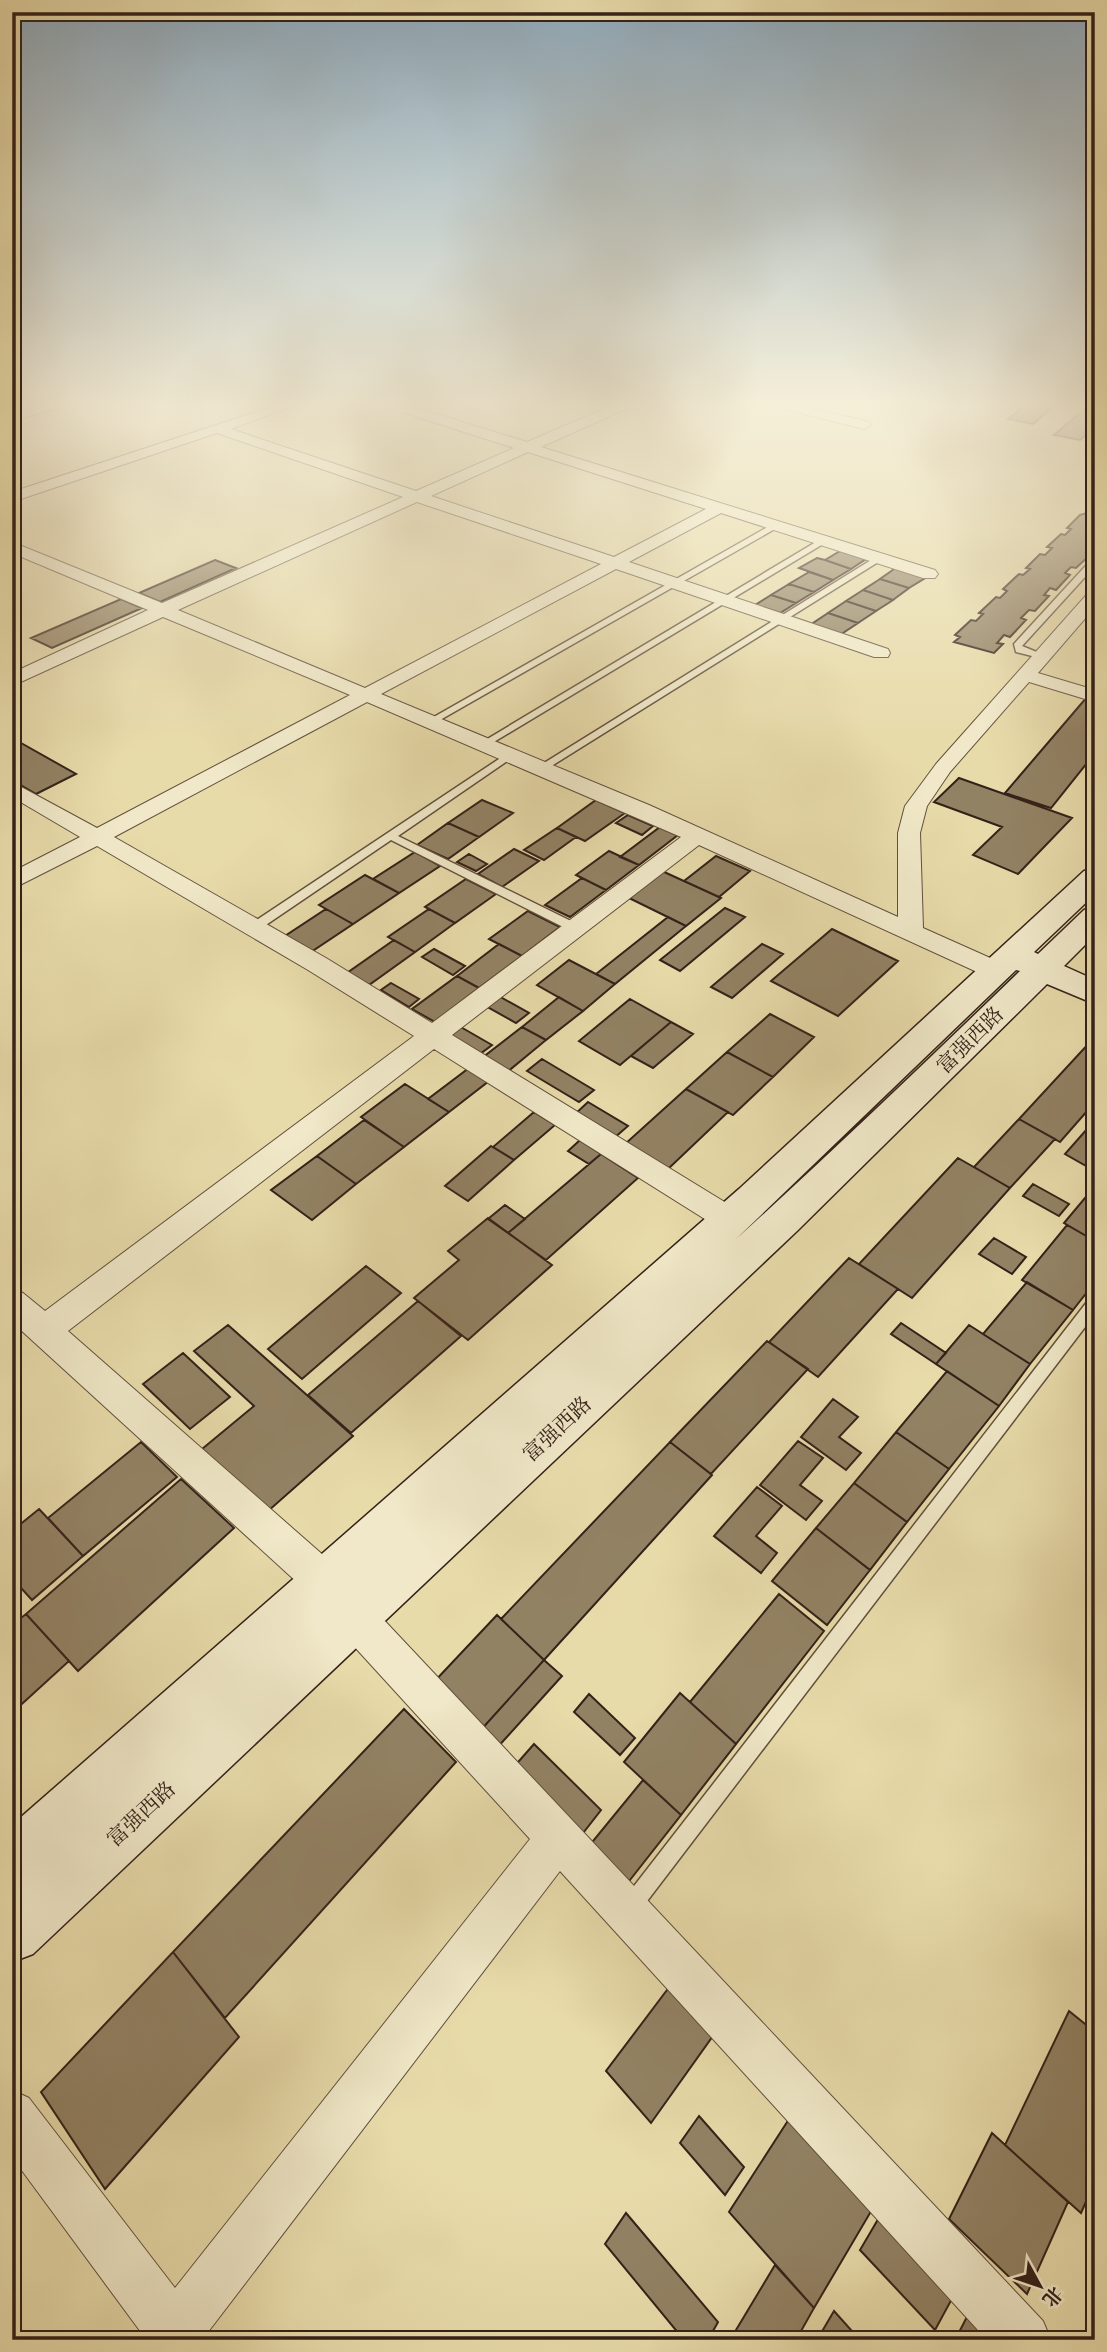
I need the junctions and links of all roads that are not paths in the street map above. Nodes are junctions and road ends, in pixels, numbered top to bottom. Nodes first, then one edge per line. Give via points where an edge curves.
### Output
1 (374, 515) edge
2 (476, 515) edge
3 (706, 515) edge
4 (740, 515) edge
5 (776, 526) junction
6 (824, 541) junction
7 (12, 547) edge
8 (879, 559) junction
9 (1095, 561) edge
10 (615, 562) junction
11 (929, 574) dead end
12 (675, 583) junction
13 (1095, 596) edge
14 (725, 600) junction
15 (163, 610) junction
16 (781, 619) junction
17 (881, 653) dead end
18 (1041, 657) junction
19 (1025, 675) junction
20 (12, 680) edge
21 (365, 695) junction
22 (1095, 696) edge
23 (430, 722) junction
24 (484, 744) junction
25 (511, 755) junction
26 (541, 768) junction
27 (12, 789) edge
28 (698, 835) junction
29 (390, 836) junction
30 (96, 837) junction
31 (1095, 877) edge
32 (12, 882) edge
33 (1095, 917) edge
34 (253, 928) junction
35 (575, 928) junction
36 (912, 931) junction
37 (1026, 959) junction
38 (1095, 975) edge
39 (1095, 993) edge
40 (433, 1036) junction
41 (730, 1220) junction
42 (12, 1302) edge
43 (1095, 1302) edge
44 (45, 1331) junction
45 (325, 1582) junction
46 (355, 1617) junction
47 (559, 1837) junction
48 (12, 1863) edge
49 (627, 1911) junction
50 (12, 1933) edge
51 (12, 2115) edge
52 (174, 2337) edge
53 (1024, 2340) edge

1 - 15 street
2 - 10 street
3 - 10 street
4 - 5 street
5 - 6 street
5 - 12 lane
6 - 8 street
6 - 14 lane
7 - 15 street
8 - 11 street
8 - 16 lane
9 - 18 lane via 1017,646
10 - 12 street
10 - 21 street
12 - 14 street
12 - 23 lane
13 - 18 street
14 - 16 street
14 - 24 lane
15 - 20 street
15 - 21 street
16 - 17 street
16 - 26 lane
18 - 19 street
19 - 22 street
19 - 36 street via 943,768 916,806 908,858
21 - 23 street
21 - 30 street
23 - 24 street
24 - 25 street
25 - 26 street
25 - 29 lane
26 - 28 street
27 - 30 street
28 - 35 street
28 - 36 street
29 - 34 lane
29 - 35 lane
30 - 32 street
30 - 34 street
31 - 37 main road, 富强西路
33 - 37 main road, 富强西路
34 - 40 street
35 - 40 street
36 - 37 street
37 - 38 main road
37 - 39 main road
37 - 41 main road, 富强西路
37 - 46 main road, 富强西路 via 889,1120
40 - 41 street
40 - 44 street
41 - 45 main road, 富强西路
42 - 44 street
43 - 49 lane
44 - 45 street
45 - 48 main road, 富强西路
46 - 47 street
46 - 50 main road, 富强西路
47 - 49 street
47 - 52 street
49 - 53 street
51 - 52 street

